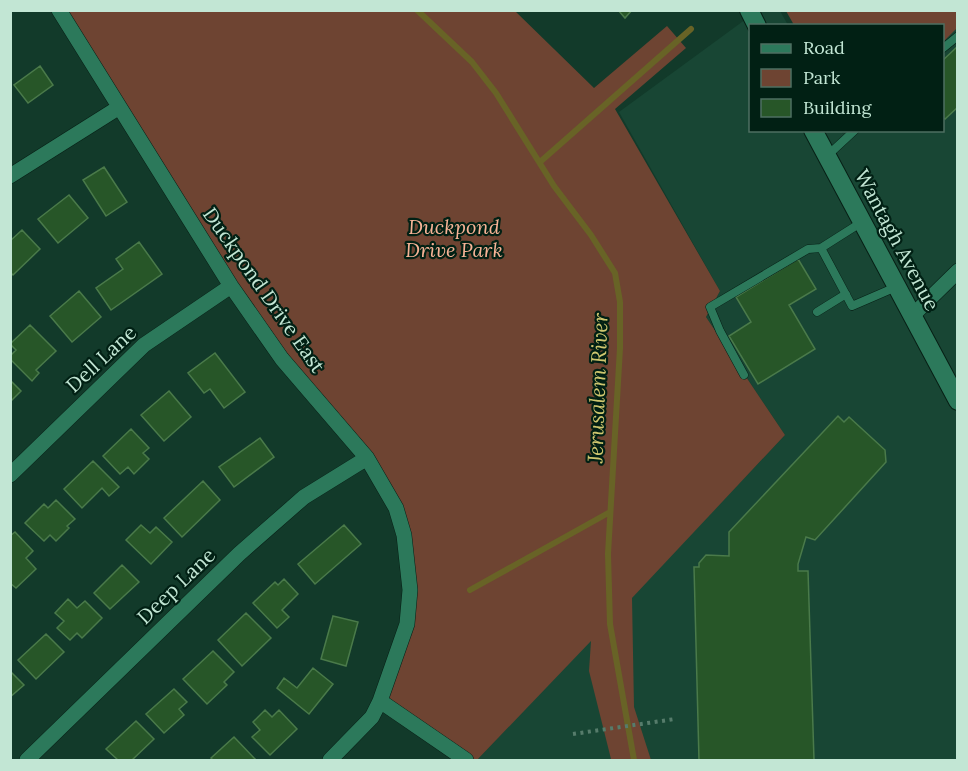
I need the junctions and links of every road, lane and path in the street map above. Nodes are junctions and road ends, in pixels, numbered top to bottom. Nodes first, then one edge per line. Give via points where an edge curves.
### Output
1 (59, 10) edge
2 (749, 10) edge
3 (756, 24) edge
4 (957, 36) edge
5 (944, 48) edge
6 (118, 108) junction
7 (814, 132) edge
8 (853, 132) edge
9 (827, 156) junction
10 (10, 176) edge
11 (862, 222) junction
12 (821, 248) junction
13 (957, 271) edge
14 (231, 286) junction
15 (896, 286) junction
16 (846, 294) junction
17 (817, 312) dead end
18 (912, 316) junction
19 (744, 375) dead end
20 (957, 401) edge
21 (367, 458) junction
22 (10, 475) edge
23 (380, 701) junction
24 (675, 719) dead end
25 (573, 734) dead end
26 (27, 760) edge
27 (330, 760) edge
28 (466, 760) edge

1 - 6 street, Duckpond Drive East
2 - 3 main road
4 - 5 lane
6 - 10 street
6 - 14 street, Duckpond Drive East
7 - 9 main road, Wantagh Avenue
8 - 9 lane
9 - 11 main road, Wantagh Avenue
11 - 12 lane
11 - 15 main road, Wantagh Avenue
12 - 16 lane
12 - 19 lane via 808,249 710,307
13 - 18 street
14 - 21 street, Duckpond Drive East via 282,359
14 - 22 street, Dell Lane via 144,345
15 - 16 lane via 852,306
15 - 18 main road, Wantagh Avenue
16 - 17 lane
18 - 20 main road, Wantagh Avenue
21 - 23 street, Duckpond Drive East via 396,508 404,535 410,590 406,624
21 - 26 street, Deep Lane via 304,497 239,554
23 - 27 street, Duckpond Drive East via 372,717
23 - 28 street
24 - 25 path

